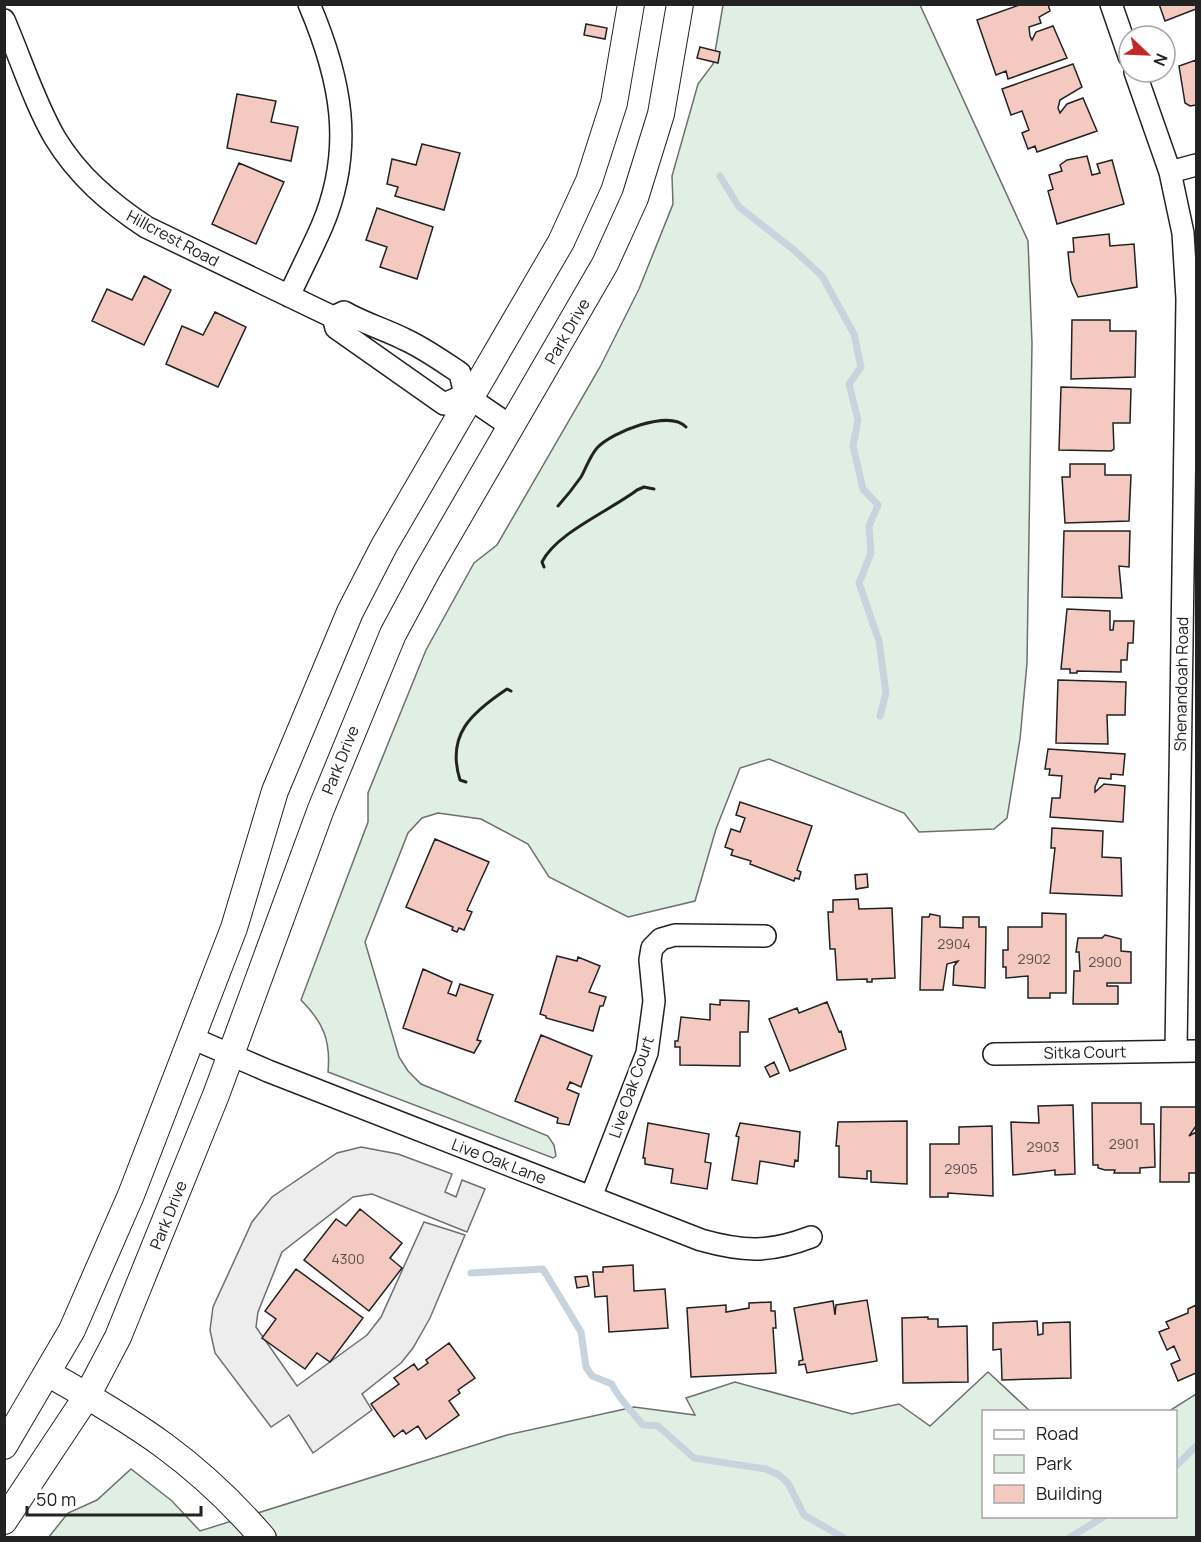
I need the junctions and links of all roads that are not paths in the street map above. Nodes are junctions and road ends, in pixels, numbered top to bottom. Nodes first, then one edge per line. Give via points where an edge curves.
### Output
1 (309, 4) edge
2 (631, 4) edge
3 (680, 4) edge
4 (1111, 4) edge
5 (4, 20) edge
6 (1118, 24) edge
7 (1139, 84) edge
8 (1197, 165) edge
9 (1170, 172) junction
10 (289, 296) junction
11 (333, 317) junction
12 (392, 334) junction
13 (377, 359) junction
14 (468, 398) junction
15 (512, 427) junction
16 (1191, 453) edge
17 (765, 936) dead end
18 (192, 1038) junction
19 (1186, 1051) edge
20 (994, 1053) dead end
21 (231, 1054) junction
22 (591, 1197) junction
23 (811, 1237) dead end
24 (49, 1374) junction
25 (87, 1396) junction
26 (4, 1446) edge
27 (4, 1521) edge
28 (263, 1538) edge

1 - 10 street via 327,48 343,140 323,224
2 - 14 street via 614,103 589,180 561,242
3 - 15 street, Park Drive via 661,114 635,198 605,264
4 - 6 street
5 - 10 street, Hillcrest Road via 55,137 93,187 146,227
7 - 9 street, Shenandoah Road
8 - 9 street
9 - 16 street, Shenandoah Road via 1183,233
10 - 11 street, Hillcrest Road
11 - 12 street, Hillcrest Road via 344,312
11 - 13 street, Hillcrest Road via 336,328
12 - 13 street
12 - 14 street, Hillcrest Road via 460,373
13 - 14 street, Hillcrest Road via 444,404
14 - 15 street
14 - 18 street via 384,546 323,672 275,791 234,928
15 - 21 street, Park Drive via 427,571 368,691
16 - 19 street, Shenandoah Road
17 - 22 street, Live Oak Court via 675,935 661,939 652,948 654,1002 647,1053
18 - 21 street, Live Oak Lane
18 - 24 street via 90,1294
19 - 20 street, Sitka Court
21 - 22 street, Live Oak Lane
21 - 25 street, Park Drive via 138,1291
22 - 23 street, Live Oak Lane via 733,1249 762,1251
24 - 25 street
24 - 26 street
25 - 27 street, Park Drive
25 - 28 street via 151,1434 205,1476

